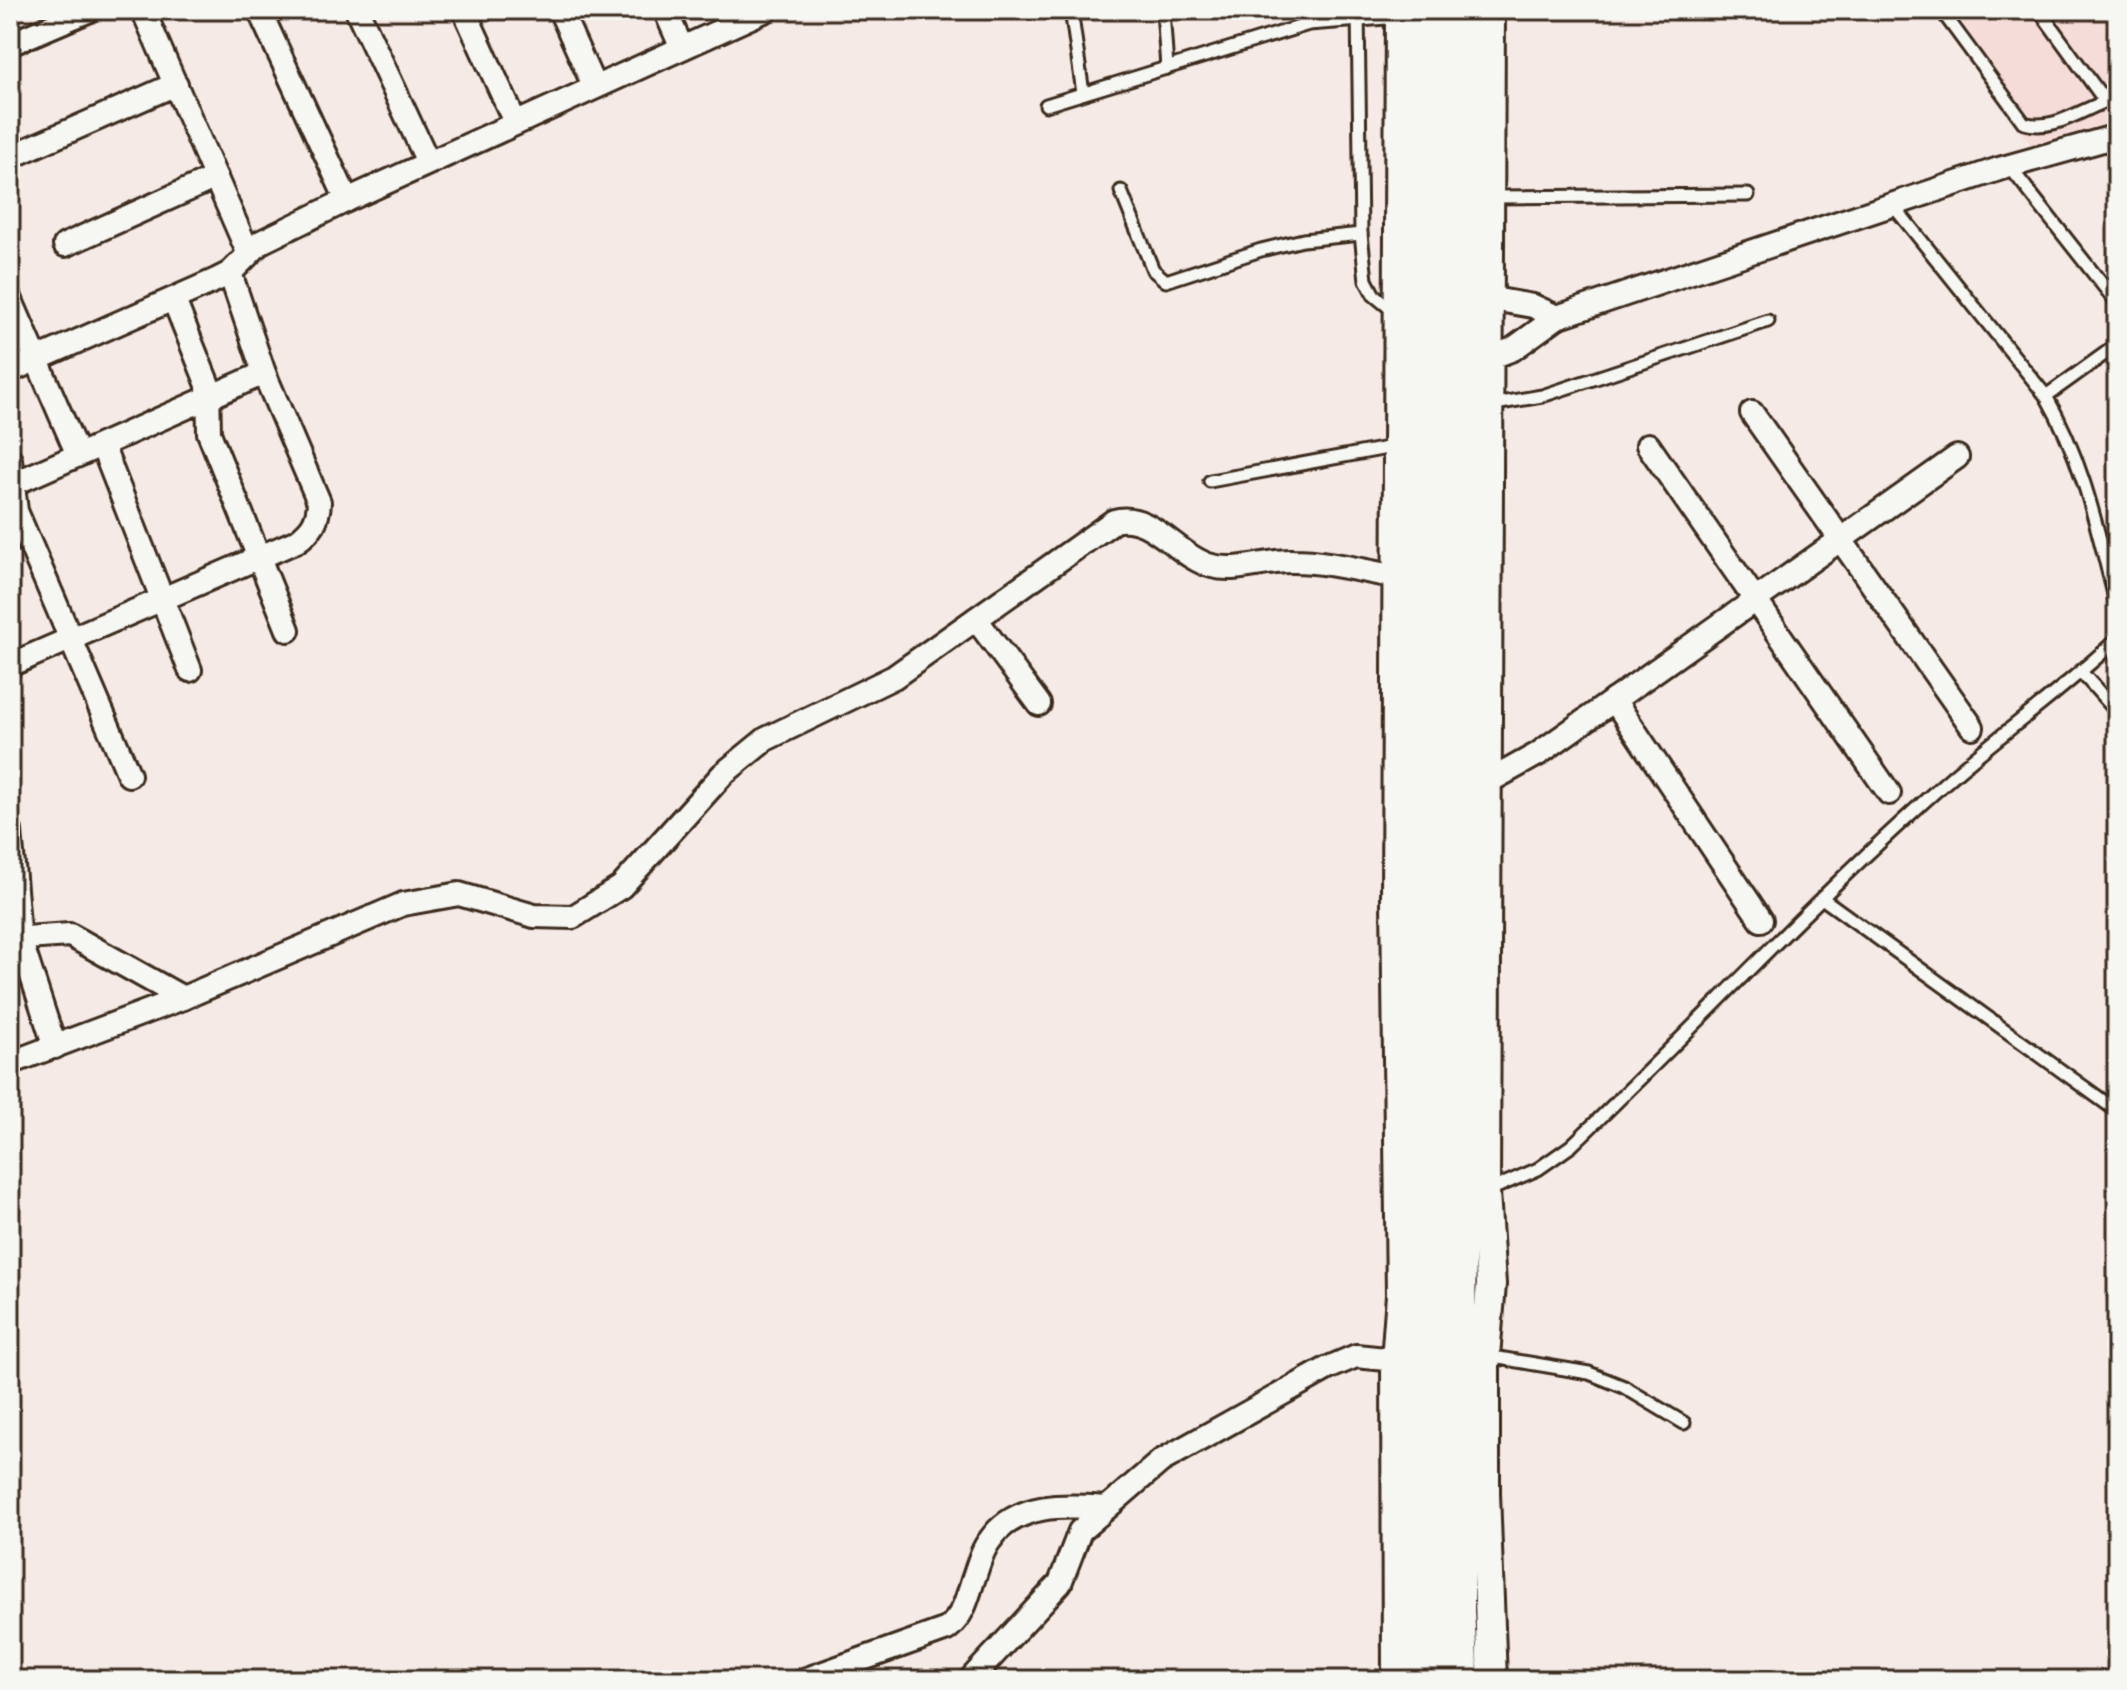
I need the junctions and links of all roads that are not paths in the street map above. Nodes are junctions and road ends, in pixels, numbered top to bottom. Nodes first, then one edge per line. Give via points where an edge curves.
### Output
1 (90, 10) edge
2 (143, 10) edge
3 (259, 10) edge
4 (357, 10) edge
5 (464, 10) edge
6 (560, 10) edge
7 (665, 10) edge
8 (766, 10) edge
9 (1071, 10) edge
10 (1163, 10) edge
11 (1462, 10) edge
12 (1490, 10) edge
13 (1941, 10) edge
14 (2039, 10) edge
15 (1409, 12) edge
16 (1358, 15) edge
17 (13, 37) edge
18 (681, 46) junction
19 (1167, 68) junction
20 (176, 84) junction
21 (594, 86) junction
22 (1083, 93) junction
23 (2111, 99) edge
24 (1046, 105) dead end
25 (515, 122) junction
26 (2117, 136) edge
27 (10, 157) edge
28 (428, 162) junction
29 (2009, 166) junction
30 (216, 177) junction
31 (1121, 191) dead end
32 (1748, 195) dead end
33 (1488, 197) junction
34 (347, 200) junction
35 (1892, 204) junction
36 (1361, 234) junction
37 (65, 245) dead end
38 (248, 252) junction
39 (230, 273) junction
40 (10, 298) edge
41 (1487, 298) junction
42 (174, 300) junction
43 (2117, 303) edge
44 (1398, 315) junction
45 (1557, 317) junction
46 (1768, 321) dead end
47 (2117, 345) edge
48 (36, 359) junction
49 (1487, 359) junction
50 (10, 371) edge
51 (264, 373) junction
52 (2046, 396) junction
53 (209, 397) junction
54 (1487, 405) junction
55 (1752, 413) dead end
56 (102, 445) junction
57 (1648, 445) dead end
58 (1398, 446) junction
59 (78, 455) junction
60 (1957, 457) dead end
61 (10, 459) edge
62 (1210, 481) dead end
63 (13, 484) junction
64 (1841, 539) junction
65 (258, 556) junction
66 (1397, 577) junction
67 (162, 598) junction
68 (1754, 600) junction
69 (2117, 606) edge
70 (976, 619) junction
71 (288, 630) dead end
72 (70, 637) junction
73 (2117, 639) edge
74 (10, 665) edge
75 (190, 670) dead end
76 (2082, 673) junction
77 (2117, 693) edge
78 (2102, 695) junction
79 (1614, 700) junction
80 (1039, 704) dead end
81 (2117, 712) edge
82 (1972, 727) dead end
83 (129, 775) dead end
84 (1486, 783) junction
85 (1889, 793) dead end
86 (10, 831) edge
87 (1822, 898) junction
88 (1761, 920) dead end
89 (14, 938) edge
90 (183, 998) junction
91 (55, 1047) junction
92 (10, 1063) edge
93 (2117, 1111) edge
94 (1485, 1192) junction
95 (1438, 1297) junction
96 (1485, 1356) junction
97 (1396, 1360) junction
98 (1684, 1423) dead end
99 (1105, 1508) junction
100 (804, 1680) edge
101 (970, 1680) edge
102 (1397, 1680) edge
103 (1429, 1680) edge
104 (1459, 1680) edge
105 (1492, 1680) edge

1 - 17 street
2 - 20 street
3 - 34 street
4 - 28 street
5 - 25 street
6 - 21 street
7 - 18 street
8 - 18 street
9 - 22 lane
10 - 19 lane
11 - 95 highway
12 - 33 street
13 - 23 lane via 2024,123 2052,125
14 - 23 lane
15 - 16 lane
15 - 44 street
15 - 95 highway
16 - 19 lane via 1309,24
16 - 36 lane
18 - 21 street
19 - 22 lane
20 - 27 street
20 - 30 street
21 - 25 street
22 - 24 lane
25 - 28 street
26 - 29 street
28 - 34 street
29 - 35 street
29 - 43 lane
30 - 37 street
30 - 38 street
31 - 36 lane via 1153,270 1166,281 1261,250
32 - 33 lane
33 - 41 street
34 - 38 street
35 - 45 street
35 - 52 lane
36 - 44 lane via 1366,280 1374,295
38 - 39 street
39 - 42 street
39 - 51 street
40 - 48 street
41 - 45 street via 1533,306
41 - 49 street
42 - 48 street
42 - 53 street
44 - 58 street
45 - 49 street via 1539,333
46 - 54 lane via 1542,396
47 - 52 lane
48 - 50 street
48 - 59 street
49 - 54 street
51 - 53 street
51 - 65 street via 319,502 311,531
52 - 69 lane via 2085,479
53 - 56 street
53 - 65 street via 209,433
54 - 84 street
55 - 64 street
56 - 59 street
56 - 67 street
57 - 68 street
58 - 62 lane
58 - 66 street
59 - 63 street
60 - 64 street
61 - 63 street
63 - 72 street via 16,511
64 - 68 street
64 - 82 street
65 - 67 street
65 - 71 street
66 - 70 street via 1292,561 1214,567 1126,518 1097,530
66 - 95 street via 1396,901
67 - 72 street
67 - 75 street
68 - 79 street
68 - 85 street
70 - 80 street
70 - 90 street via 894,677 766,739 723,774 608,898 573,917 525,913 459,894 403,904
72 - 74 street
72 - 83 street
73 - 76 lane
76 - 78 lane
76 - 87 lane via 1955,774
77 - 78 lane
78 - 81 lane
79 - 84 street
79 - 88 street
84 - 94 street
86 - 89 street
87 - 93 lane
87 - 94 lane via 1571,1146 1538,1169
89 - 90 street via 70,935
89 - 91 street
90 - 91 street
91 - 92 street
94 - 95 street via 1489,1246
95 - 96 street
95 - 97 street
95 - 103 highway via 1424,1508
95 - 104 highway
96 - 98 lane via 1589,1373
96 - 105 street
97 - 99 street via 1356,1356 1328,1368 1161,1461
97 - 102 street
99 - 100 street via 1054,1505 1003,1527 985,1547 962,1611 947,1629
99 - 101 street via 1080,1531 1060,1583

